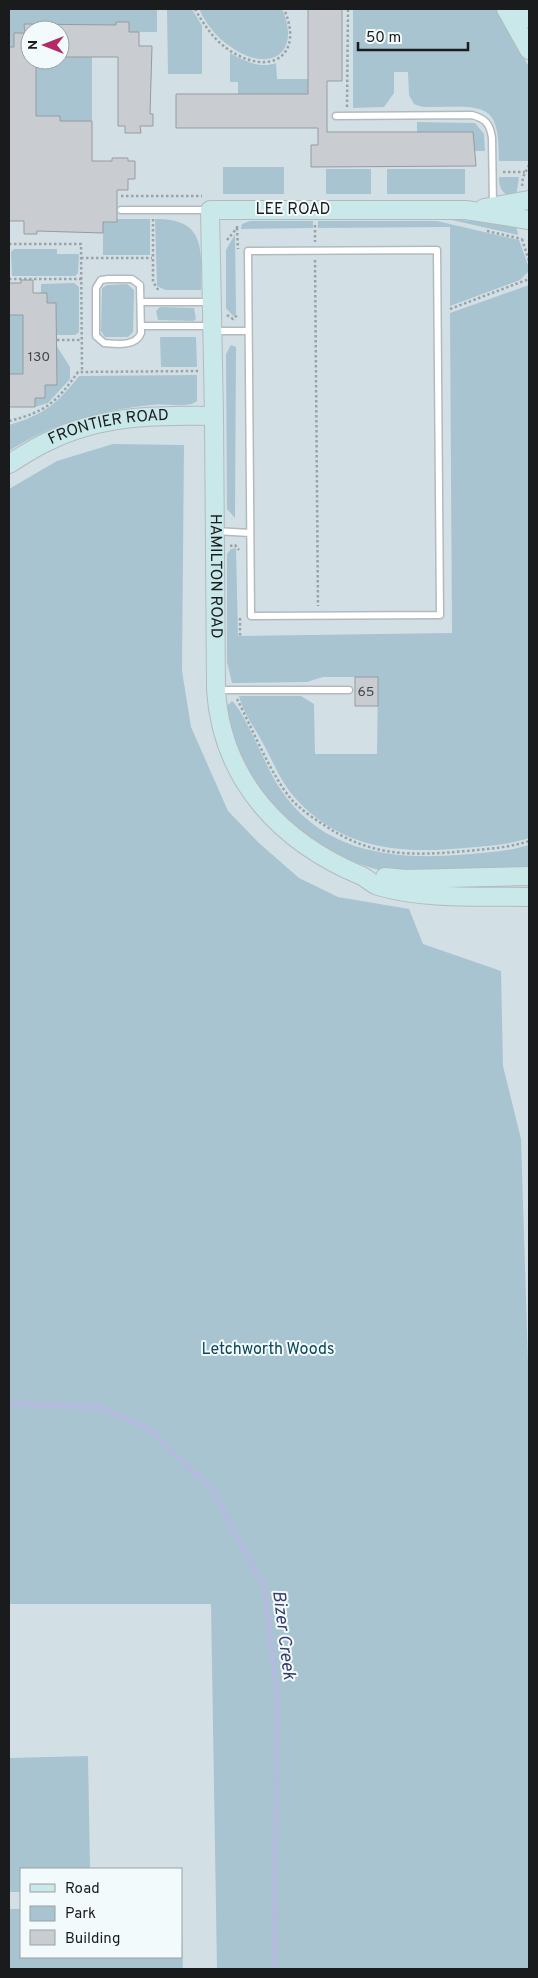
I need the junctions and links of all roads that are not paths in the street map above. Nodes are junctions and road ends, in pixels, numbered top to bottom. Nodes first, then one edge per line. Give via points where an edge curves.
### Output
1 (506, 9) edge
2 (520, 9) edge
3 (529, 19) edge
4 (529, 50) edge
5 (336, 116) dead end
6 (526, 194) edge
7 (493, 206) junction
8 (121, 210) dead end
9 (210, 210) junction
10 (466, 210) junction
11 (526, 225) edge
12 (141, 302) junction
13 (217, 306) junction
14 (141, 326) junction
15 (216, 329) junction
16 (248, 331) junction
17 (214, 416) junction
18 (9, 464) edge
19 (214, 531) junction
20 (250, 533) junction
21 (224, 690) junction
22 (349, 690) dead end
23 (529, 876) edge
24 (364, 877) junction
25 (529, 897) edge

1 - 4 street
2 - 3 street
5 - 7 lane via 472,115 481,118 491,129
6 - 7 street, LEE ROAD
7 - 10 street, LEE ROAD
8 - 9 lane, LEE ROAD
9 - 10 street, LEE ROAD
9 - 13 street, HAMILTON ROAD
10 - 11 street, LEE ROAD
12 - 13 lane
12 - 14 lane
12 - 14 lane via 141,288 135,280 104,279 96,285 98,339 107,343 133,343 140,336
13 - 15 street, HAMILTON ROAD
14 - 15 lane
15 - 16 lane
15 - 17 street, HAMILTON ROAD
16 - 20 lane
16 - 20 lane via 248,251 437,250 440,614 250,616
17 - 18 street, FRONTIER ROAD via 153,415 92,424 47,441
17 - 19 street, HAMILTON ROAD
19 - 20 lane
19 - 21 street, HAMILTON ROAD
21 - 22 lane
21 - 24 street, HAMILTON ROAD via 220,725 245,784 255,798 297,841 327,861
23 - 24 street, HAMILTON ROAD
24 - 25 street, HAMILTON ROAD via 376,885 416,892

